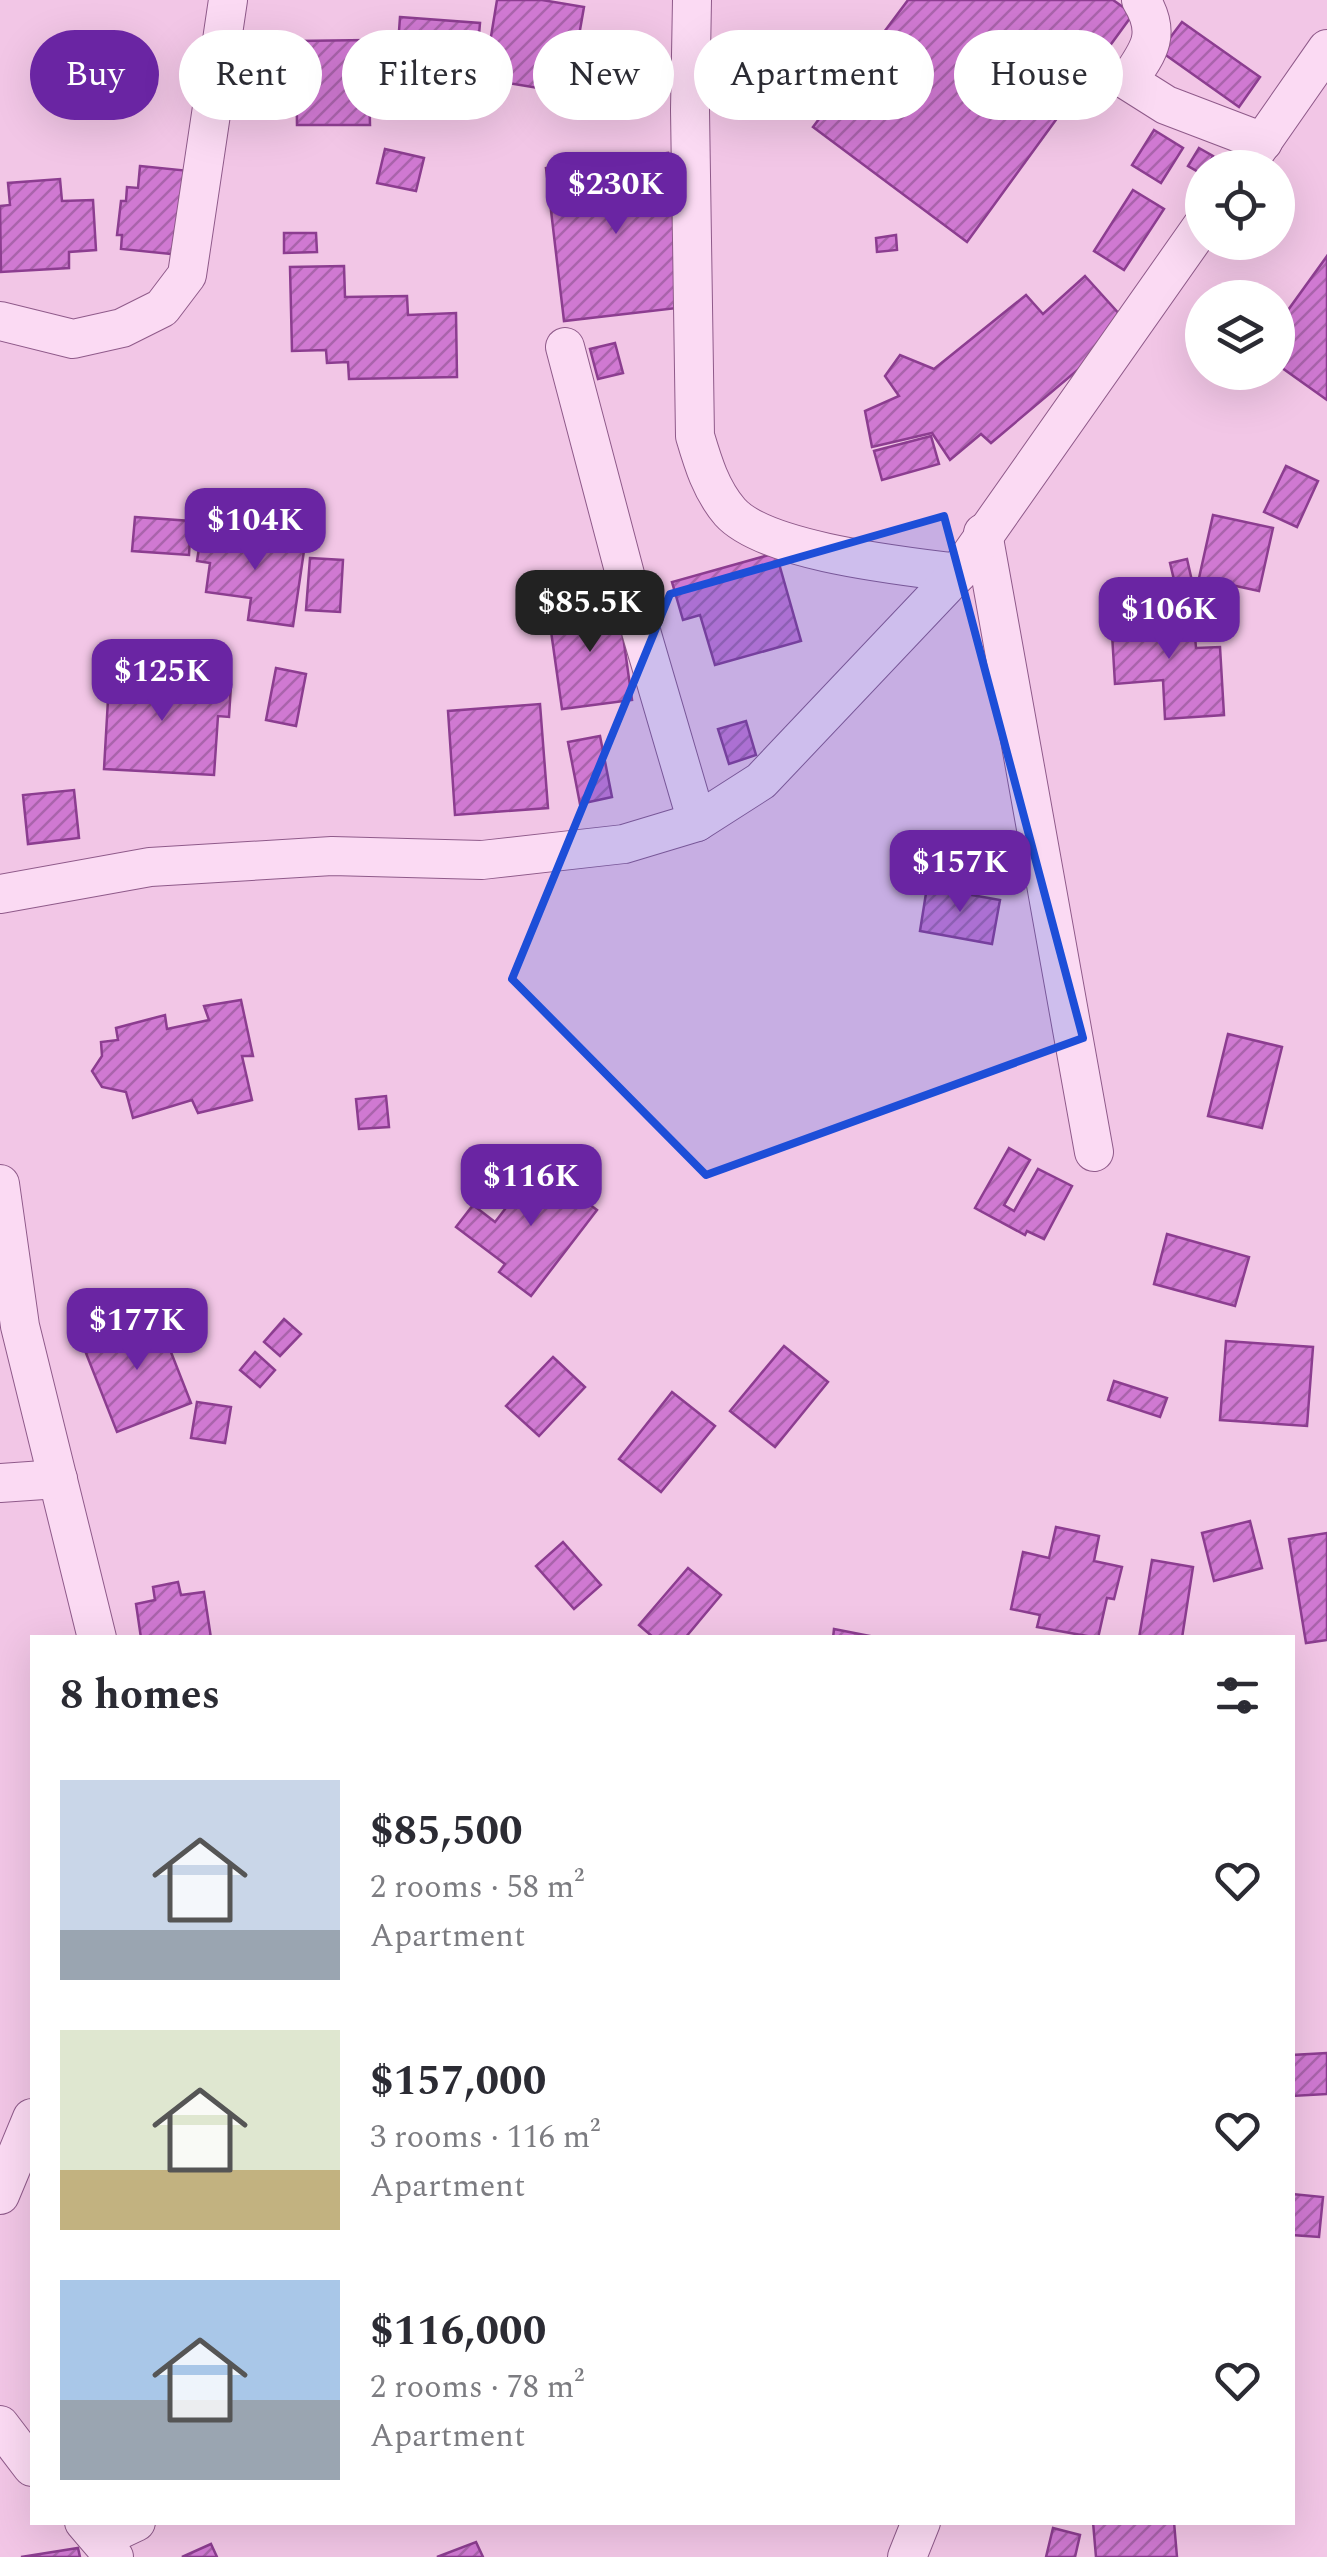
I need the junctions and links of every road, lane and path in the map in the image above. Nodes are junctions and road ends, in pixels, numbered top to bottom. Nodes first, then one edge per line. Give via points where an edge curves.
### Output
1 (228, 0) edge
2 (692, 0) edge
3 (1142, 0) edge
4 (1327, 48) edge
5 (1247, 150) edge
6 (1257, 150) edge
7 (1185, 250) edge
8 (0, 321) edge
9 (565, 347) dead end
10 (983, 533) junction
11 (958, 573) junction
12 (697, 822) junction
13 (0, 894) edge
14 (1094, 1152) dead end
15 (0, 1184) edge
16 (58, 1479) junction
17 (0, 1483) edge
18 (96, 1635) edge
19 (30, 2123) edge
20 (0, 2195) edge
21 (0, 2425) edge
22 (30, 2464) edge
23 (130, 2525) edge
24 (920, 2525) edge
25 (99, 2540) edge
26 (907, 2557) edge

1 - 8 street via 187,275 162,308 122,328 74,339
2 - 11 street via 695,436 708,477 732,514 770,536 865,561
3 - 5 street via 1153,18 1150,50 1128,81
4 - 6 street
7 - 10 street
9 - 12 street
10 - 11 street
10 - 14 street
11 - 12 street via 761,781
12 - 13 street via 624,844 482,860 332,856 150,867
15 - 16 street via 20,1326
16 - 17 street
16 - 18 street
19 - 20 street
21 - 22 street
23 - 25 street
24 - 26 street

